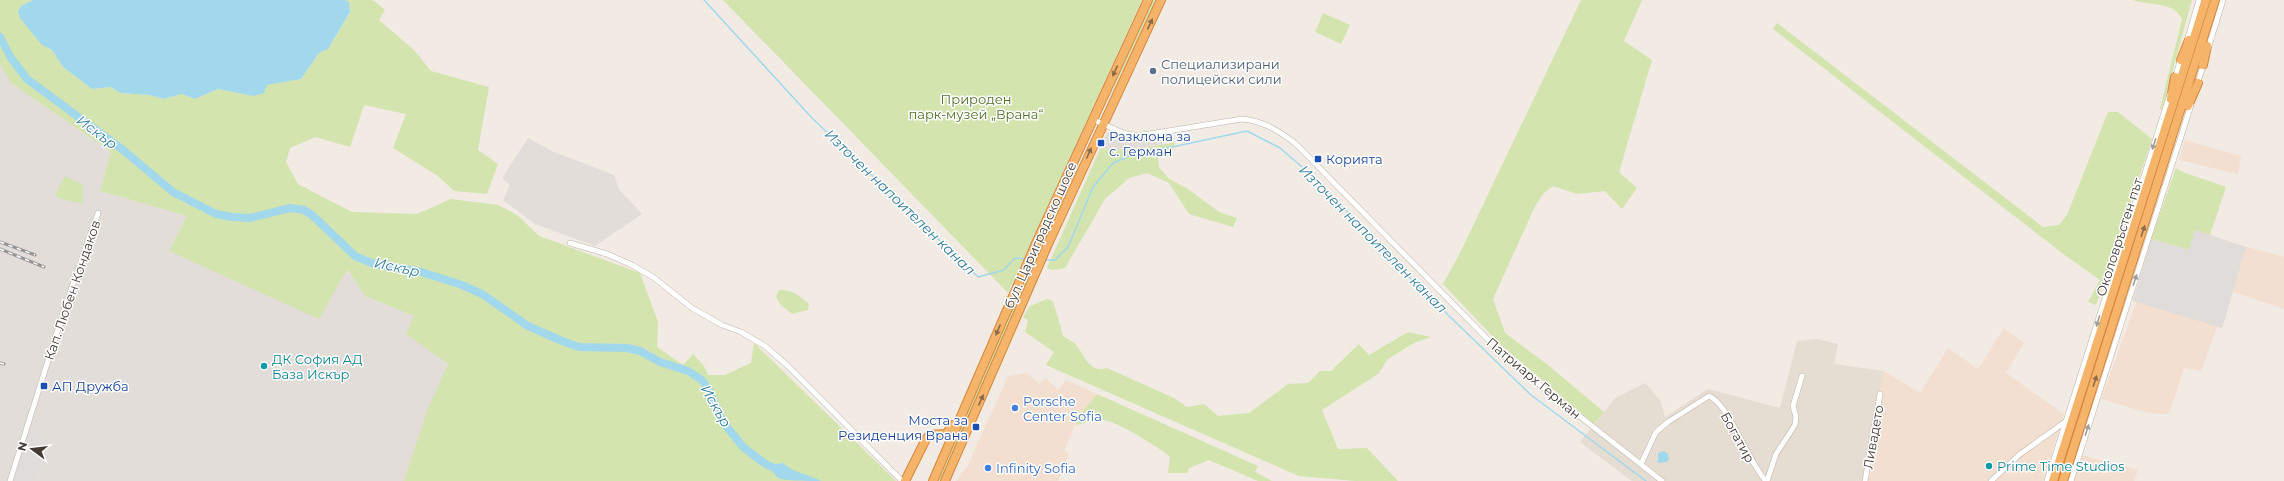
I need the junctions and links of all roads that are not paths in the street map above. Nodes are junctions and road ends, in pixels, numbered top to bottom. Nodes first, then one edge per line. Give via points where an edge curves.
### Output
1 (1148, 0) edge
2 (1161, 0) edge
3 (2223, 0) edge
4 (2203, 2) edge
5 (2215, 2) edge
6 (2181, 60) joint
7 (2203, 65) junction
8 (2175, 77) junction
9 (2198, 83) junction
10 (1092, 120) junction
11 (1102, 124) junction
12 (2162, 142) junction
13 (2168, 151) junction
14 (98, 212) dead end
15 (570, 243) dead end
16 (1802, 376) dead end
17 (1880, 394) dead end
18 (966, 404) junction
19 (2076, 412) junction
20 (2066, 421) junction
21 (2079, 432) junction
22 (2050, 434) junction
23 (939, 435) junction
24 (2061, 438) junction
25 (1641, 464) junction
26 (938, 469) junction
27 (947, 480) edge
28 (10, 481) edge
29 (902, 481) edge
30 (905, 481) edge
31 (933, 481) edge
32 (1662, 481) edge
33 (1766, 481) edge
34 (1865, 481) edge
35 (1991, 481) edge
36 (2047, 481) edge
37 (2053, 481) edge
38 (2063, 481) edge
39 (2070, 481) edge

1 -> 10 highway, бул. Цариградско шосе
11 -> 2 highway, бул. Цариградско шосе
3 - 7 street
4 - 6 highway
4 - 12 highway, Околовръстен път
5 - 7 highway
5 - 13 highway, Околовръстен път
6 - 8 street
7 - 9 street
8 - 12 highway
8 -> 20 street
9 - 13 highway
39 -> 9 street
10 - 11 street, Патриарх Герман
10 -> 18 highway, бул. Цариградско шосе
11 - 25 street, Патриарх Герман via 1137,136 1242,119 1258,122 1278,131 1298,145 1507,359
27 -> 11 highway, бул. Цариградско шосе
12 - 19 highway, Околовръстен път
21 -> 13 highway, Околовръстен път
14 - 28 street, Кап. Любен Кондаков
15 - 29 street via 607,254 642,271 692,308 765,346
16 - 33 street via 1793,406 1795,425 1776,454
17 - 34 street, Ливадето
18 - 23 highway via 950,431
18 - 26 highway, бул. Цариградско шосе
19 - 36 highway
19 - 37 highway, Околовръстен път
20 - 22 street
20 - 24 street
21 - 38 highway, Околовръстен път
21 - 39 highway
22 - 24 street
22 - 35 street via 2020,455
23 - 26 highway via 943,445
23 - 30 highway via 930,435 926,440
24 - 36 street
25 - 32 street, Патриарх Герман
25 - 33 street, Богатир via 1656,432 1709,396 1721,405 1752,463
26 - 31 highway, бул. Цариградско шосе

